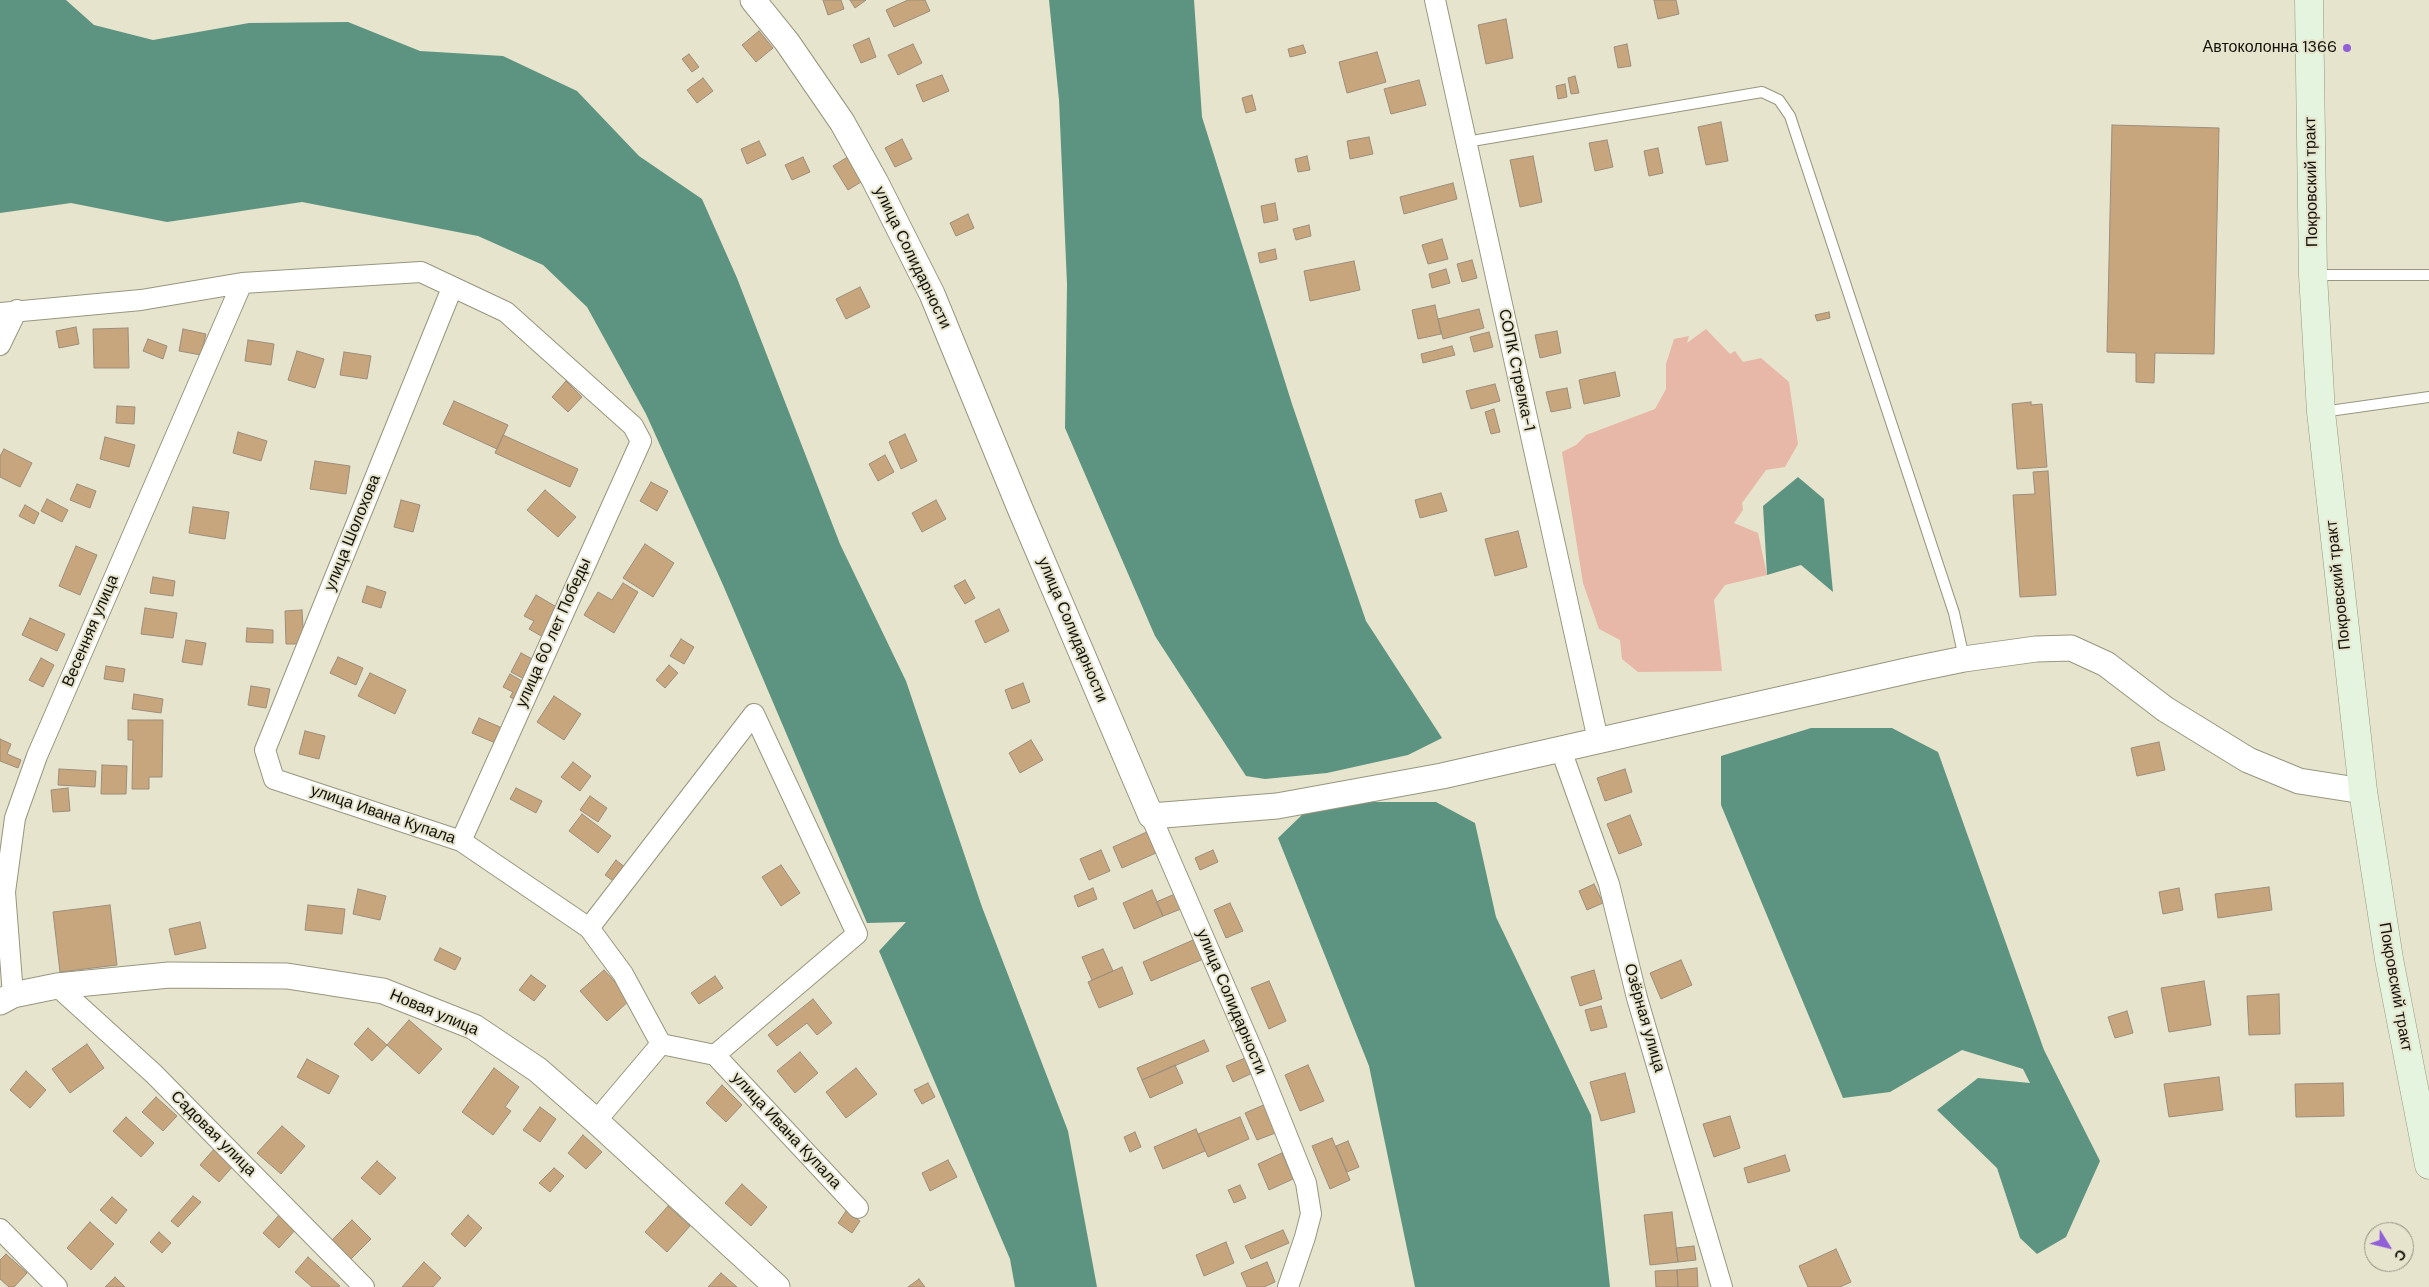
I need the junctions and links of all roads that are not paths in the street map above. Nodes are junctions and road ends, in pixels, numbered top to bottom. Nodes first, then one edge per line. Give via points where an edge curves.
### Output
1 (754, 0) edge
2 (1435, 0) edge
3 (2309, 0) edge
4 (1466, 142) junction
5 (2313, 275) junction
6 (2429, 275) edge
7 (242, 283) junction
8 (452, 288) junction
9 (8, 312) edge
10 (0, 345) edge
11 (2429, 397) edge
12 (2321, 412) junction
13 (1964, 659) junction
14 (1598, 740) junction
15 (1561, 750) junction
16 (274, 779) joint
17 (2363, 792) junction
18 (1151, 816) junction
19 (461, 841) junction
20 (589, 928) junction
21 (57, 986) junction
22 (6, 998) edge
23 (661, 1044) junction
24 (715, 1055) junction
25 (596, 1121) junction
26 (2429, 1165) edge
27 (858, 1208) dead end
28 (0, 1229) edge
29 (57, 1287) edge
30 (364, 1287) edge
31 (777, 1287) edge
32 (1288, 1287) edge
33 (1722, 1287) edge

1 - 18 street, улица Солидарности via 788,42 842,122 932,294
2 - 4 street, СОПК Стрелка-1
3 - 5 main road, Покровский тракт
4 - 13 lane via 1762,92 1779,100 1790,116 1954,613
4 - 14 street, СОПК Стрелка-1
5 - 6 lane
5 - 12 main road, Покровский тракт
7 - 8 street via 421,272
7 - 9 street via 141,300
7 - 22 street, Весенняя улица via 37,756 15,818 5,892
8 - 16 street, улица Шолохова via 265,750
8 - 19 street, улица 60 лет Победы via 506,312 633,426 641,441
9 - 10 street
11 - 12 lane
12 - 17 main road, Покровский тракт
13 - 14 street
13 - 17 street via 2036,649 2071,648 2106,664 2165,709 2248,760 2299,780
14 - 15 street
15 - 18 street via 1277,806
15 - 33 street, Озёрная улица via 1609,884 1640,1007
16 - 19 street, улица Ивана Купала
17 - 26 main road, Покровский тракт via 2389,959
18 - 32 street, улица Солидарности via 1306,1183 1311,1214
19 - 20 street, улица Ивана Купала
20 - 23 street, улица Ивана Купала via 623,974
20 - 24 street via 754,714 857,934
21 - 22 street, Новая улица
21 - 25 street, Новая улица via 169,975 287,976 383,991 474,1027 538,1070
21 - 30 street, Садовая улица via 154,1074
23 - 24 street
23 - 25 street
24 - 27 street, улица Ивана Купала
25 - 31 street, Новая улица
28 - 29 street

